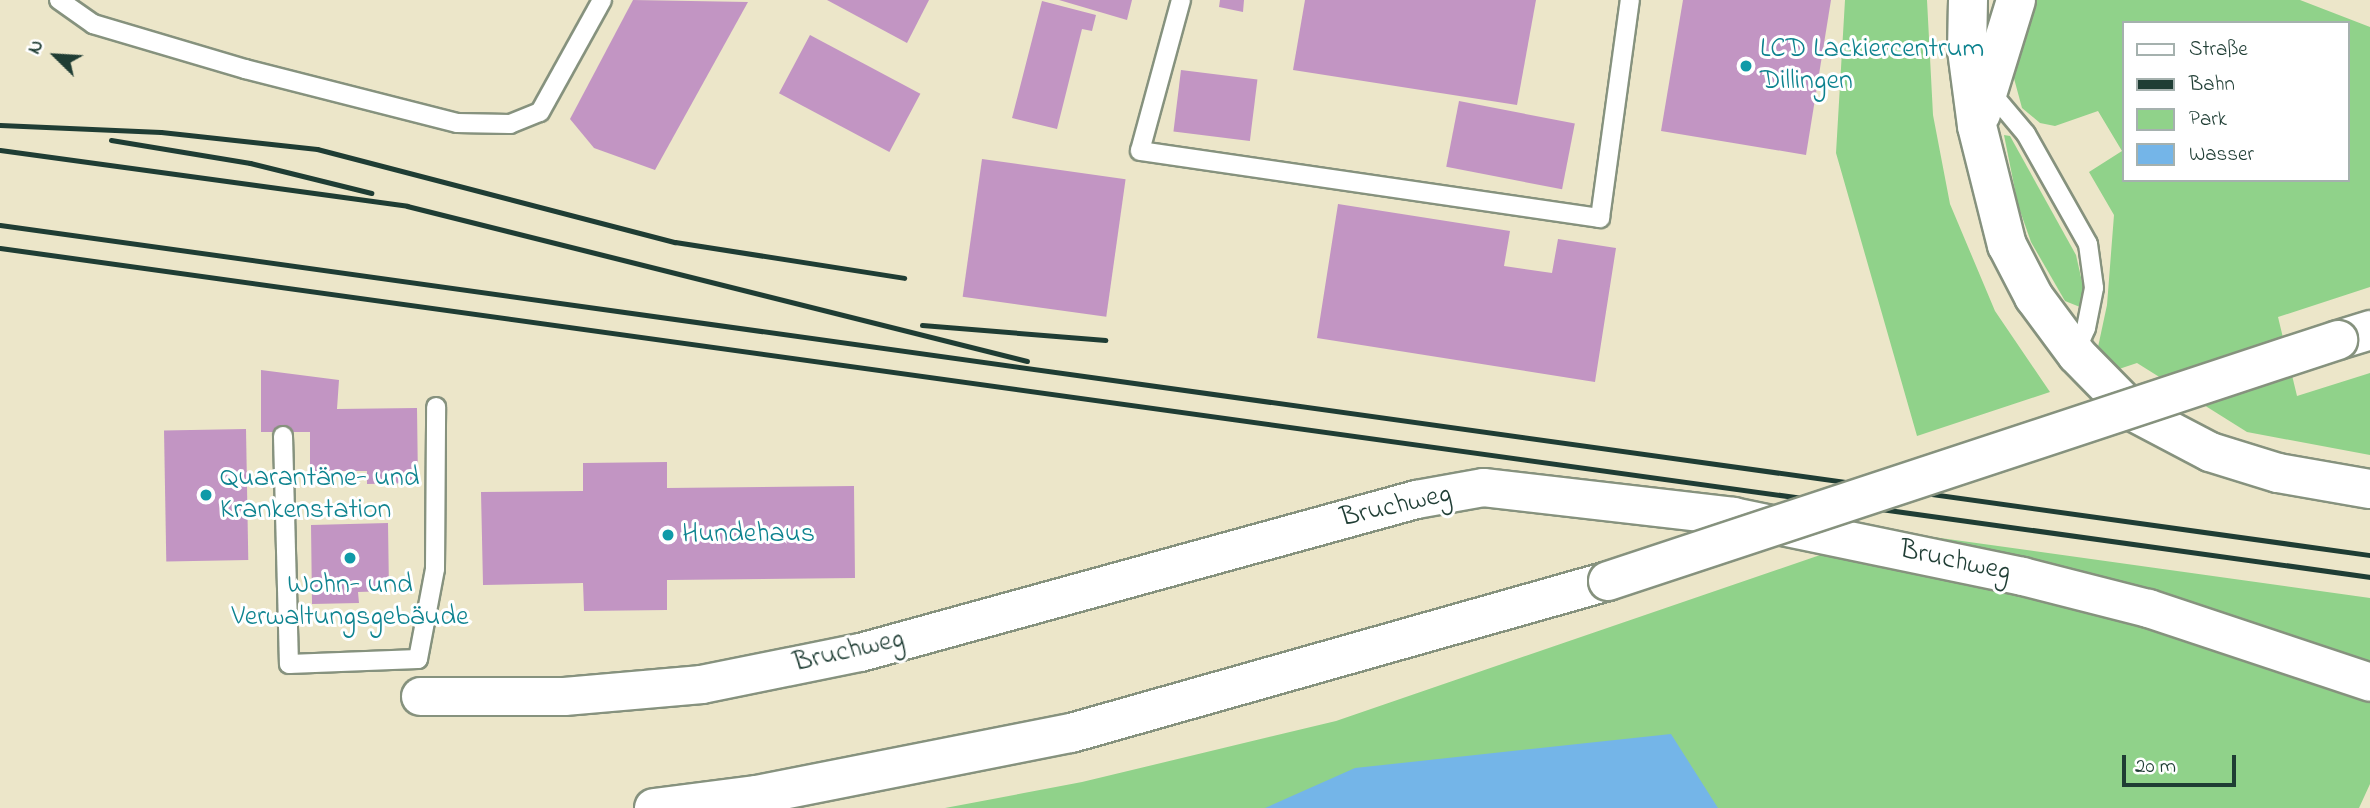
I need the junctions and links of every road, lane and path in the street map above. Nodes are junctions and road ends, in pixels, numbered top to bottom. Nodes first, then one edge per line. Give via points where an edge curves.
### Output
1 (59, 0) edge
2 (602, 0) edge
3 (1181, 0) edge
4 (1630, 0) edge
5 (1968, 0) edge
6 (2016, 0) edge
7 (1989, 90) junction
8 (1977, 126) junction
9 (2354, 335) edge
10 (2075, 353) junction
11 (436, 407) dead end
12 (283, 436) dead end
13 (2370, 489) edge
14 (418, 659) junction
15 (2370, 682) edge
16 (420, 696) joint
17 (654, 808) edge

1 - 2 lane via 93,24 246,69 457,123 497,124 540,112
3 - 4 lane via 1140,151 1600,218
5 - 8 main road via 1968,50
6 - 7 main road
7 - 8 main road
7 - 10 lane via 2026,134 2088,244 2094,288 2086,328
8 - 10 main road via 2007,245 2034,297
9 - 17 main road, bridge via 1608,581 1071,733 757,795
10 - 13 main road via 2132,411 2210,452 2278,473
11 - 14 lane via 435,569
12 - 14 lane via 289,664
14 - 16 lane
15 - 16 street, Bruchweg via 2148,608 2022,576 1733,516 1483,487 1403,503 860,652 701,684 564,696

